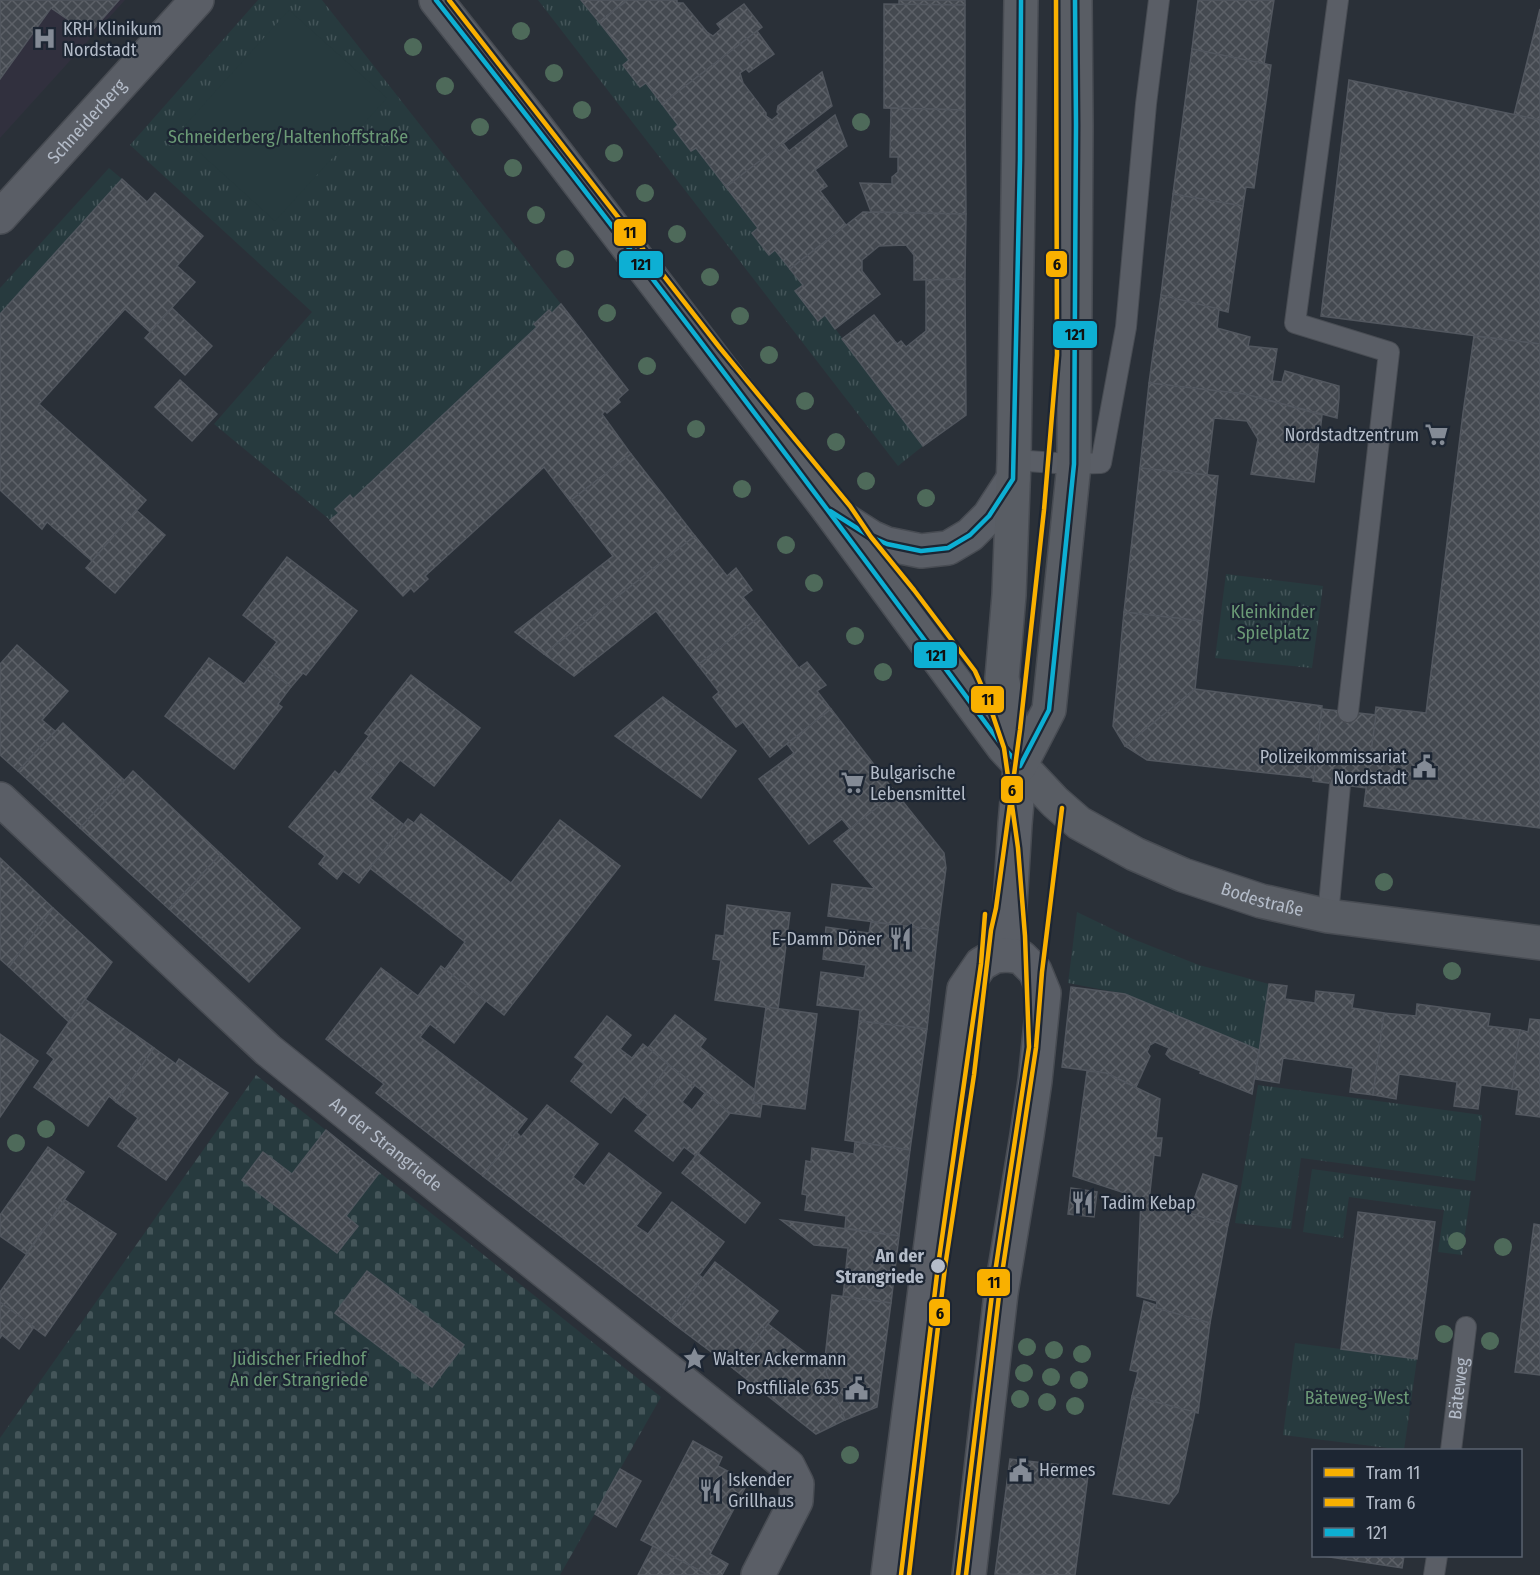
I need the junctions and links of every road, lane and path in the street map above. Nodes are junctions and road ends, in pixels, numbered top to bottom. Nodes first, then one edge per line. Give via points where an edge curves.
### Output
1 (197, 0) edge
2 (436, 0) edge
3 (1022, 0) edge
4 (1075, 0) edge
5 (1159, 0) edge
6 (1338, 0) edge
7 (0, 217) edge
8 (1074, 464) junction
9 (1013, 470) junction
10 (828, 509) junction
11 (1348, 712) dead end
12 (1020, 766) junction
13 (1340, 785) dead end
14 (0, 799) edge
15 (1328, 916) junction
16 (1540, 943) edge
17 (1007, 955) junction
18 (1466, 1327) dead end
19 (1451, 1449) edge
20 (1437, 1557) edge
21 (758, 1575) edge
22 (888, 1575) edge
23 (969, 1575) edge
24 (1434, 1575) edge

1 - 7 street, Schneiderberg
2 - 10 main road, Bodestraße
3 - 9 main road
4 - 8 main road
5 - 8 lane via 1126,327 1101,463
6 - 11 lane via 1295,323 1389,352
8 - 9 lane
8 - 12 main road via 1049,710
9 - 10 street via 988,516 970,535 948,548 921,551 887,544
9 - 12 main road via 1002,678
10 - 12 main road, Bodestraße
12 - 15 main road, Bodestraße via 1079,823 1135,854 1261,901
12 - 17 street
13 - 15 lane
14 - 21 street, An der Strangriede via 268,1050 788,1466 797,1484 796,1501
15 - 16 main road, Bodestraße
17 - 22 street via 981,964 964,989
17 - 23 street via 1021,957 1035,971 1044,993 1032,1103 1001,1293
18 - 19 lane, Bäteweg
20 - 24 lane

